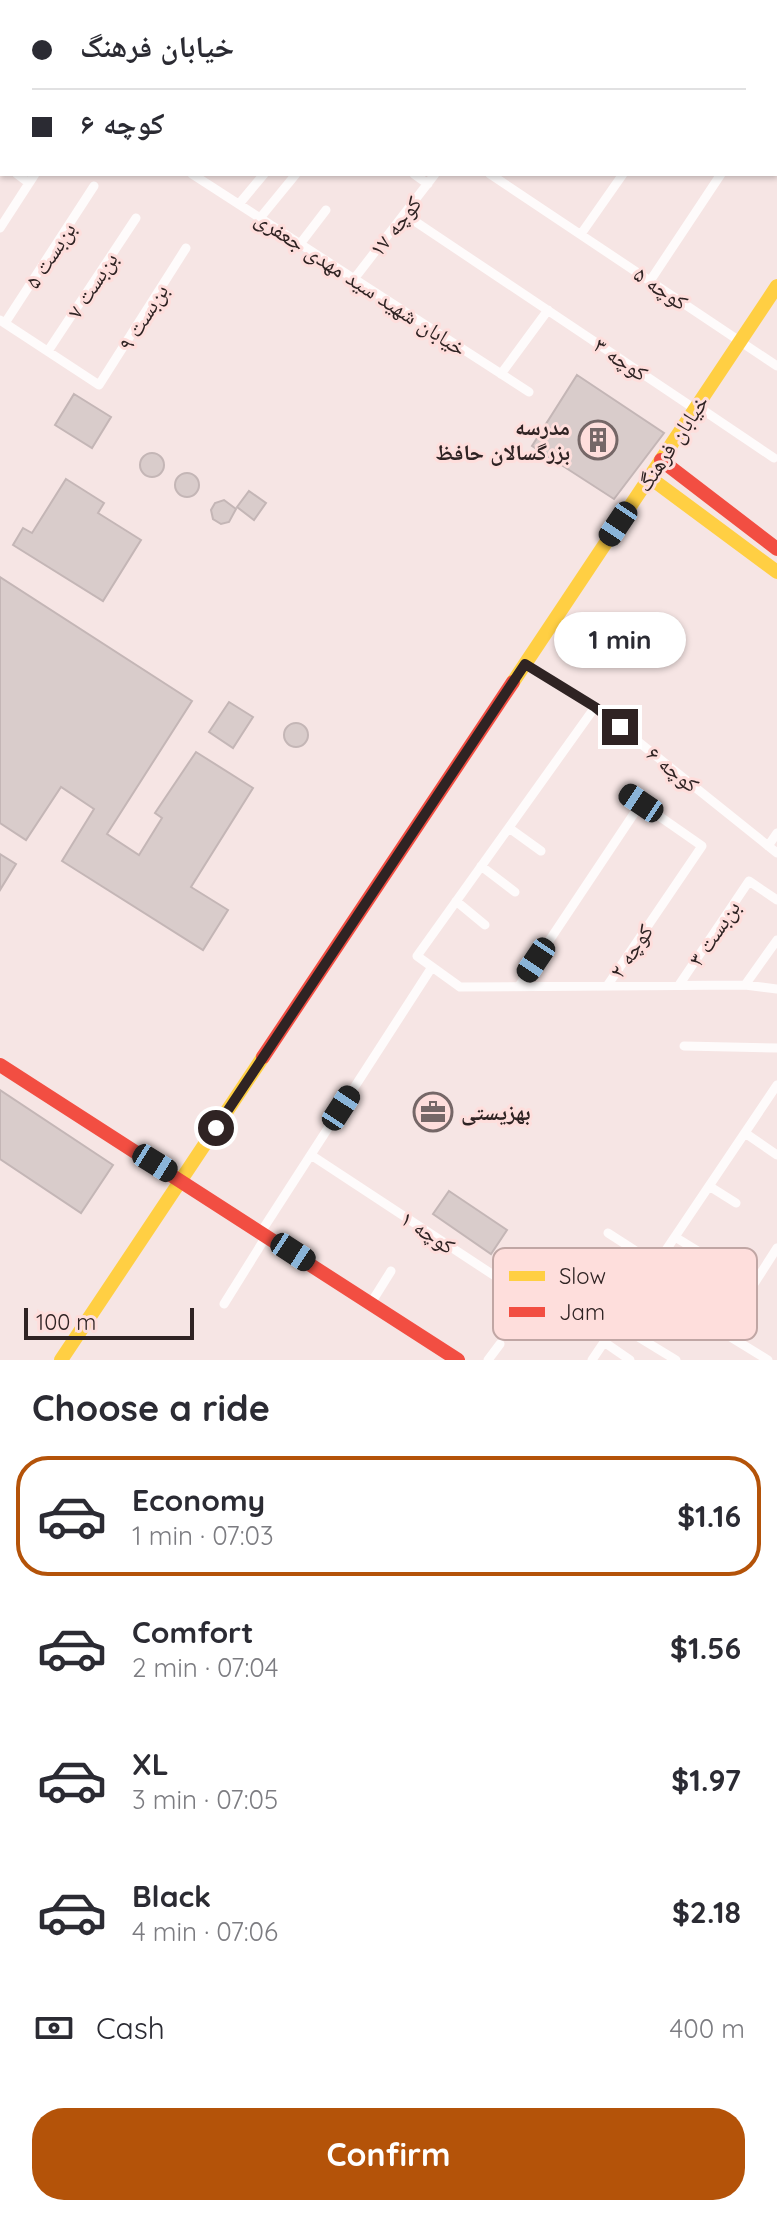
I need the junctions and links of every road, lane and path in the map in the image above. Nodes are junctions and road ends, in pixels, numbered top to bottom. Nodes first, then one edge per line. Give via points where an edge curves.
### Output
1 (195, 176) edge
2 (262, 176) edge
3 (294, 176) edge
4 (417, 176) edge
5 (434, 176) edge
6 (493, 176) edge
7 (622, 176) edge
8 (720, 176) edge
9 (32, 179) edge
10 (428, 184) junction
11 (94, 186) dead end
12 (239, 204) junction
13 (326, 210) dead end
14 (404, 214) junction
15 (136, 218) dead end
16 (260, 218) junction
17 (0, 228) edge
18 (581, 234) junction
19 (300, 244) junction
20 (186, 248) dead end
21 (354, 279) junction
22 (650, 281) junction
23 (776, 289) edge
24 (548, 310) junction
25 (3, 322) edge
26 (740, 341) junction
27 (48, 351) junction
28 (777, 366) edge
29 (501, 374) junction
30 (529, 392) dead end
31 (696, 407) junction
32 (774, 458) dead end
33 (661, 460) junction
34 (649, 477) junction
35 (693, 485) junction
36 (682, 501) junction
37 (777, 549) edge
38 (777, 572) edge
39 (525, 664) junction
40 (595, 707) junction
41 (626, 793) dead end
42 (641, 803) junction
43 (509, 828) junction
44 (777, 833) edge
45 (773, 849) edge
46 (541, 851) dead end
47 (481, 866) junction
48 (515, 892) dead end
49 (777, 900) edge
50 (456, 901) junction
51 (485, 925) dead end
52 (777, 940) edge
53 (432, 967) junction
54 (679, 985) junction
55 (745, 985) junction
56 (519, 986) junction
57 (607, 986) junction
58 (777, 989) edge
59 (684, 1046) dead end
60 (777, 1048) edge
61 (0, 1065) edge
62 (777, 1085) edge
63 (745, 1133) junction
64 (311, 1155) junction
65 (777, 1155) edge
66 (181, 1180) junction
67 (709, 1186) junction
68 (736, 1203) dead end
69 (264, 1233) junction
70 (608, 1233) dead end
71 (675, 1237) junction
72 (631, 1248) edge
73 (667, 1248) edge
74 (693, 1248) edge
75 (777, 1248) edge
76 (391, 1271) dead end
77 (493, 1275) edge
78 (757, 1279) edge
79 (371, 1303) junction
80 (224, 1304) dead end
81 (643, 1340) edge
82 (736, 1340) edge
83 (604, 1342) joint
84 (500, 1344) dead end
85 (455, 1359) edge
86 (61, 1360) edge
87 (488, 1360) edge
88 (592, 1360) edge
89 (630, 1360) edge
90 (676, 1360) edge
91 (768, 1360) edge

1 - 12 street, خیابان شهید سید مهدی جعفری
2 - 12 street
3 - 16 street
4 - 10 street
5 - 10 street, کوچه ۱۷
6 - 18 street
7 - 18 street
8 - 22 street
9 - 17 street
10 - 14 street, کوچه ۱۷
11 - 25 street, بن‌بست ۵
12 - 16 street, خیابان شهید سید مهدی جعفری
13 - 19 street
14 - 21 street, کوچه ۱۷
14 - 24 street
15 - 27 street, بن‌بست ۷
16 - 19 street, خیابان شهید سید مهدی جعفری
18 - 22 street, کوچه ۵
19 - 21 street, خیابان شهید سید مهدی جعفری
20 - 27 street, بن‌بست ۹ via 99,385
21 - 29 street, خیابان شهید سید مهدی جعفری
22 - 26 street, کوچه ۵
23 - 26 street, خیابان فرهنگ
24 - 29 street
24 - 31 street, کوچه ۳
25 - 27 street
26 - 28 street, کوچه ۵
26 - 31 street, خیابان فرهنگ
29 - 30 street, خیابان شهید سید مهدی جعفری
31 - 32 street, کوچه ۳
31 - 33 street, خیابان فرهنگ
33 - 34 street, خیابان فرهنگ
33 - 35 street
34 - 36 street
34 - 39 street, خیابان فرهنگ
35 - 36 street
35 - 37 street
36 - 38 street
39 - 40 street, کوچه ۶
39 - 66 street, خیابان فرهنگ
40 - 43 street
40 - 45 street, کوچه ۶
41 - 42 street
42 - 56 street
42 - 57 street, کوچه ۲ via 702,846
43 - 46 street
43 - 47 street
44 - 45 street
47 - 48 street
47 - 50 street
49 - 54 street, بن‌بست ۳ via 749,881
50 - 51 street
50 - 53 street via 417,956
52 - 55 street
53 - 56 street, کوچه ۲ via 460,987
53 - 64 street
54 - 55 street
54 - 57 street
55 - 58 street
56 - 57 street, کوچه ۲
59 - 60 street
61 - 66 street
62 - 63 street
63 - 65 street
63 - 67 street
64 - 69 street
64 - 77 street, کوچه ۱
66 - 69 street
66 - 86 street, خیابان فرهنگ
67 - 68 street
67 - 71 street
69 - 79 street
69 - 80 street
70 - 72 street
71 - 73 street
71 - 74 street
75 - 78 street
76 - 79 street
79 - 85 street
81 - 90 street
82 - 91 street
83 - 88 street
83 - 89 street
84 - 87 street

